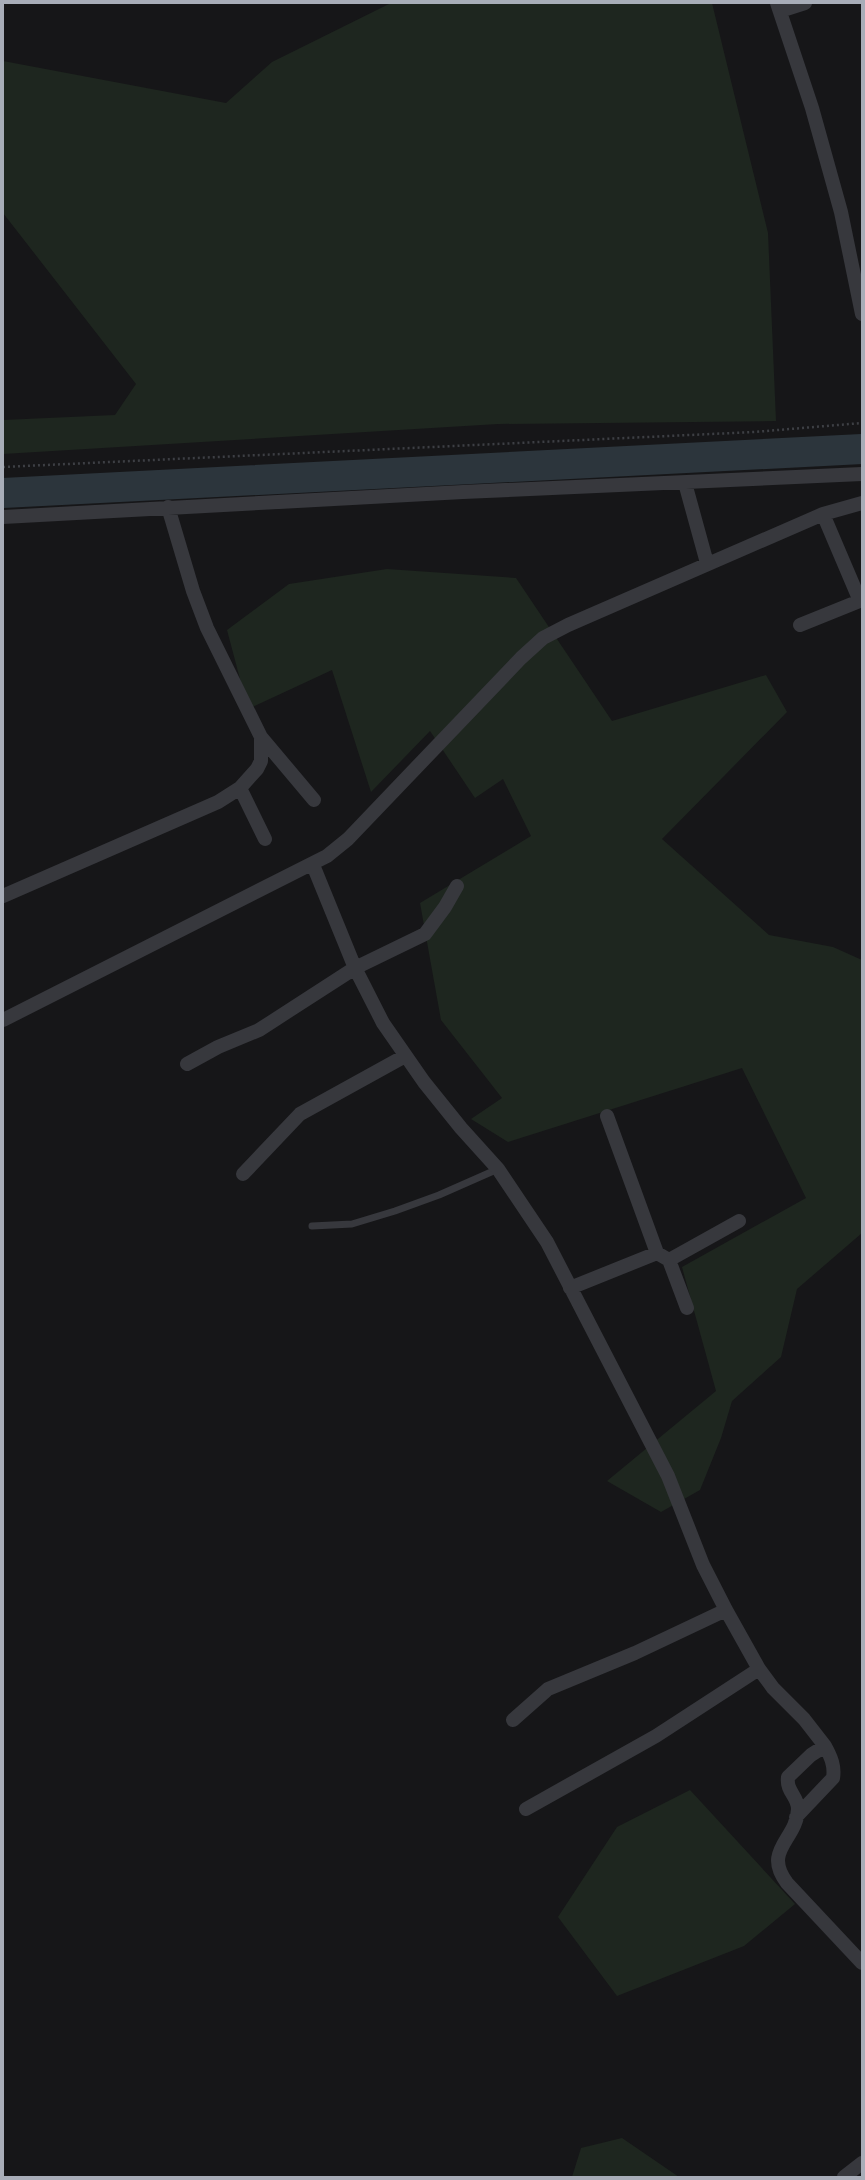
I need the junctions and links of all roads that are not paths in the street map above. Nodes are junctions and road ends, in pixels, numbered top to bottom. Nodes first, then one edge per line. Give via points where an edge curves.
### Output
1 (805, 3) edge
2 (778, 7) edge
3 (862, 314) edge
4 (862, 474) edge
5 (685, 483) junction
6 (862, 503) edge
7 (168, 508) junction
8 (823, 514) junction
9 (3, 517) edge
10 (707, 563) junction
11 (861, 600) edge
12 (800, 625) dead end
13 (261, 737) junction
14 (240, 788) junction
15 (314, 800) dead end
16 (265, 839) dead end
17 (313, 865) junction
18 (457, 886) dead end
19 (3, 896) edge
20 (355, 968) junction
21 (3, 1020) edge
22 (405, 1056) junction
23 (187, 1064) dead end
24 (607, 1116) dead end
25 (498, 1169) junction
26 (243, 1174) dead end
27 (739, 1221) dead end
28 (312, 1226) dead end
29 (657, 1252) junction
30 (669, 1260) junction
31 (570, 1288) junction
32 (687, 1308) dead end
33 (726, 1610) junction
34 (759, 1669) junction
35 (513, 1720) dead end
36 (825, 1746) junction
37 (526, 1809) dead end
38 (796, 1817) junction
39 (862, 1963) edge
40 (862, 2163) edge
41 (844, 2177) edge

1 - 2 street
2 - 3 street via 812,108 841,212
4 - 5 street
5 - 7 street
5 - 10 street
6 - 8 street
7 - 9 street
7 - 13 street via 207,628
8 - 10 street
8 - 11 street
10 - 17 street via 543,638 348,839
11 - 12 street
13 - 14 street via 261,761
13 - 15 street
14 - 16 street
14 - 19 street via 218,802
17 - 20 street
17 - 21 street
18 - 20 street via 425,934
20 - 22 street via 383,1023
20 - 23 street via 259,1030
22 - 25 street via 461,1128
22 - 26 street via 300,1114
24 - 29 street
25 - 28 lane via 395,1211 352,1224
25 - 31 street via 547,1242
27 - 30 street
29 - 30 street
29 - 31 street
30 - 32 street
31 - 33 street via 668,1476 703,1565
33 - 34 street
33 - 35 street via 635,1653 548,1689
34 - 36 street via 773,1688 804,1718
34 - 37 street via 656,1736
36 - 38 street via 831,1758 834,1778
36 - 38 street via 795,1768 788,1778 787,1786 797,1802
38 - 39 street via 779,1852 778,1868 781,1875
40 - 41 street

